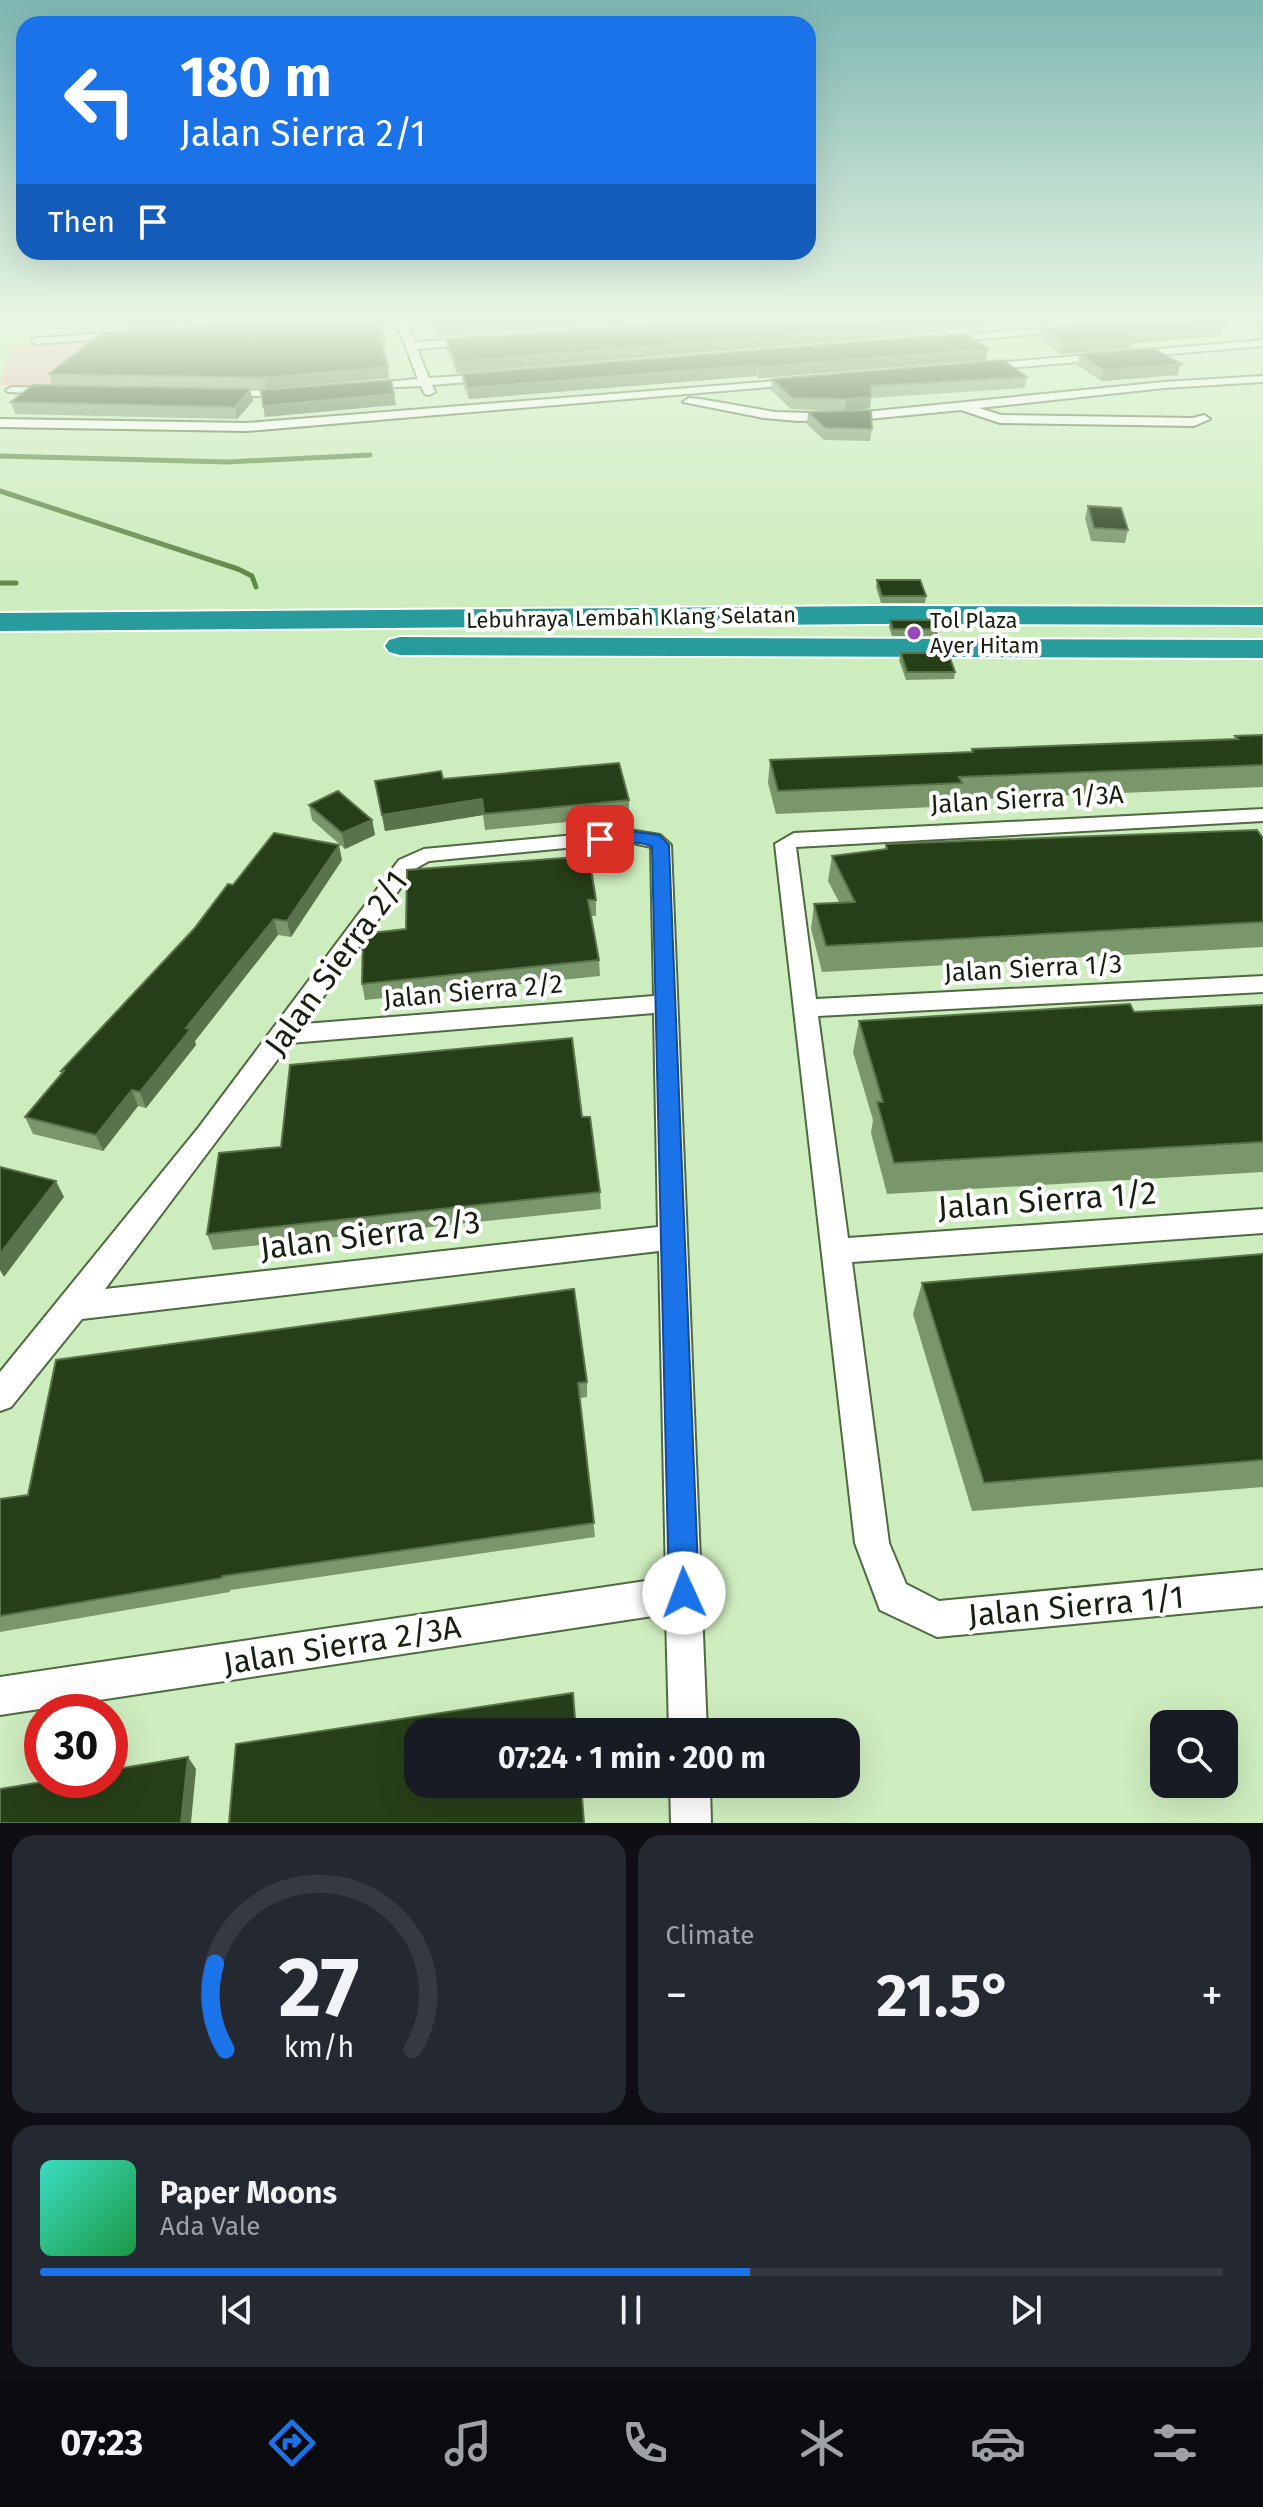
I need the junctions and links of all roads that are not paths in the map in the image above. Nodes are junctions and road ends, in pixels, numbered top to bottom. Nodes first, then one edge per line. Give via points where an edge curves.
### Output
1 (525, 404) edge
2 (717, 404) edge
3 (982, 404) edge
4 (962, 406) junction
5 (1204, 419) dead end
6 (0, 423) edge
7 (1263, 616) edge
8 (0, 622) edge
9 (0, 643) edge
10 (1263, 649) edge
11 (1263, 815) edge
12 (1263, 984) edge
13 (666, 1004) junction
14 (805, 1008) junction
15 (285, 1034) junction
16 (1263, 1221) edge
17 (673, 1237) junction
18 (836, 1251) junction
19 (76, 1306) junction
20 (0, 1396) edge
21 (1263, 1588) edge
22 (684, 1593) junction
23 (0, 1696) edge
24 (688, 1718) edge
25 (690, 1798) edge
26 (691, 1823) edge

1 - 6 street via 247,427
2 - 4 street via 787,417
3 - 4 street
4 - 5 street via 1000,419
7 - 8 highway, Lebuhraya Lembah Klang Selatan
9 - 10 highway, Lebuhraya Lembah Klang Selatan
11 - 14 street, Jalan Sierra 1/3A via 794,839 785,844
12 - 14 street, Jalan Sierra 1/3
13 - 15 street, Jalan Sierra 2/2
13 - 15 street, Jalan Sierra 2/1 via 661,845 629,836 424,855 406,865
13 - 17 street, Jalan Sierra 2/1
14 - 18 street
15 - 19 street, Jalan Sierra 2/1
16 - 18 street, Jalan Sierra 1/2
17 - 19 street, Jalan Sierra 2/3
17 - 22 street, Jalan Sierra 2/1
18 - 21 street, Jalan Sierra 1/1 via 872,1543 893,1597 937,1619
19 - 20 street, Jalan Sierra 2/1
22 - 23 street, Jalan Sierra 2/3A
22 - 24 street, Jalan Sierra 2/1
25 - 26 street

